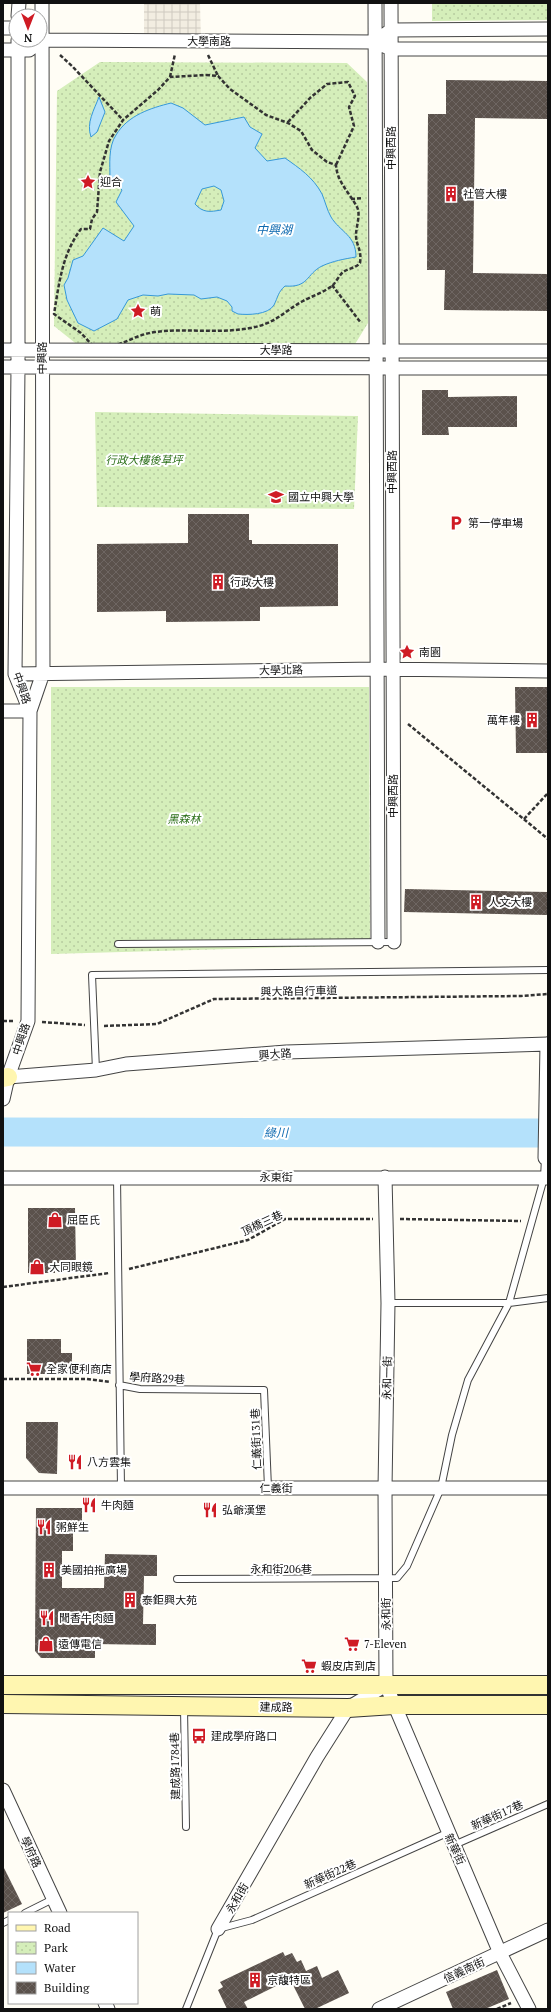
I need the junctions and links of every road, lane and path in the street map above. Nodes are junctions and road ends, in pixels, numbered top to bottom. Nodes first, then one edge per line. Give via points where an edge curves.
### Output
1 (375, 3) edge
2 (391, 3) edge
3 (548, 29) edge
4 (391, 30) junction
5 (48, 40) edge
6 (178, 41) junction
7 (201, 41) junction
8 (370, 42) junction
9 (48, 45) edge
10 (18, 48) edge
11 (41, 48) edge
12 (548, 48) edge
13 (390, 49) junction
14 (218, 76) junction
15 (170, 77) junction
16 (123, 120) junction
17 (288, 123) junction
18 (336, 165) junction
19 (332, 285) junction
20 (364, 328) dead end
21 (3, 350) edge
22 (18, 350) junction
23 (42, 350) junction
24 (376, 351) junction
25 (392, 351) junction
26 (548, 351) edge
27 (3, 367) edge
28 (18, 367) junction
29 (42, 367) junction
30 (376, 368) junction
31 (391, 368) junction
32 (548, 368) edge
33 (377, 669) junction
34 (393, 669) junction
35 (548, 670) edge
36 (43, 673) junction
37 (15, 674) junction
38 (30, 711) junction
39 (3, 712) edge
40 (393, 712) junction
41 (548, 793) edge
42 (524, 819) junction
43 (548, 839) edge
44 (378, 942) junction
45 (394, 942) joint
46 (118, 944) dead end
47 (548, 970) edge
48 (548, 994) edge
49 (56, 1023) dead end
50 (93, 1026) junction
51 (547, 1044) edge
52 (96, 1070) junction
53 (5, 1077) edge
54 (3, 1099) edge
55 (545, 1158) joint
56 (117, 1177) junction
57 (385, 1177) junction
58 (3, 1178) edge
59 (546, 1178) edge
60 (385, 1219) junction
61 (532, 1221) junction
62 (118, 1272) junction
63 (3, 1288) edge
64 (548, 1298) edge
65 (388, 1303) junction
66 (509, 1303) junction
67 (3, 1379) edge
68 (119, 1385) junction
69 (264, 1390) joint
70 (3, 1488) edge
71 (121, 1488) junction
72 (268, 1488) junction
73 (385, 1488) junction
74 (441, 1488) junction
75 (548, 1488) edge
76 (385, 1578) junction
77 (177, 1579) dead end
78 (3, 1685) edge
79 (386, 1685) junction
80 (548, 1685) edge
81 (3, 1704) edge
82 (184, 1705) junction
83 (394, 1705) junction
84 (548, 1705) edge
85 (348, 1708) junction
86 (3, 1790) edge
87 (548, 1804) edge
88 (186, 1827) dead end
89 (447, 1833) junction
90 (454, 1845) junction
91 (53, 1899) junction
92 (27, 1912) edge
93 (60, 1912) edge
94 (218, 1929) junction
95 (548, 1930) edge
96 (500, 1953) junction
97 (186, 2009) edge
98 (379, 2009) edge
99 (530, 2009) edge

1 - 8 street, 中興西路
2 - 4 street, 中興西路
3 - 4 street
4 - 8 street
4 - 13 street, 中興西路
5 - 6 street, 大學南路
6 - 7 street, 大學南路
6 - 15 path
7 - 8 street, 大學南路
7 - 14 path
8 - 13 street, 大學南路
8 - 24 street, 中興西路
9 - 16 path via 72,66
10 - 22 street, 中興路
11 - 23 street, 中興路
12 - 13 street, 大學南路
13 - 25 street, 中興西路
14 - 15 path
14 - 17 path via 230,89 266,115
15 - 16 path
16 - 19 path via 109,141 105,154 100,172 97,212 90,229 81,229 72,240 64,259 54,314 81,333 95,348 106,349 123,344 131,338 154,332 225,330 267,324
17 - 18 path via 301,131 312,150 327,162
17 - 18 path via 310,98 327,84 348,82 355,96 350,107 354,126
18 - 19 path via 342,184 358,208 356,236 361,254 357,266 343,272
19 - 20 path
21 - 22 street, 大學路
22 - 23 street, 大學路
22 - 28 street, 中興路
23 - 24 street, 大學路
23 - 29 street, 中興路
24 - 25 street, 大學路
24 - 30 street, 中興西路
25 - 26 street, 大學路
25 - 31 street, 中興西路
27 - 28 street, 大學路
28 - 29 street, 大學路
28 - 37 street, 中興路
29 - 30 street, 大學路
29 - 36 street, 中興路
30 - 31 street, 大學路
30 - 33 street, 中興西路
31 - 32 street, 大學路
31 - 34 street, 中興西路
33 - 34 street, 大學北路
33 - 36 street, 大學北路
33 - 44 street, 中興西路
34 - 35 street, 大學北路
34 - 40 street, 中興西路
36 - 37 street, 大學北路
36 - 38 street, 中興路
37 - 38 street, 中興路
38 - 39 street
38 - 53 street, 中興路 via 28,1021
40 - 42 path
40 - 45 street, 中興西路
41 - 42 path
42 - 43 path
44 - 45 lane
44 - 46 lane
47 - 50 lane via 92,975
48 - 50 path, 興大路自行車道 via 214,999 157,1024
49 - 50 path, 興大路自行車道
50 - 52 lane
51 - 52 street, 興大路 via 286,1052 126,1064
51 - 55 street
52 - 53 street, 興大路
53 - 54 street
55 - 59 lane
56 - 57 street, 永東街
56 - 58 street, 永東街
56 - 62 lane
57 - 59 street, 永東街
57 - 60 street, 永和一街
59 - 61 lane
60 - 61 path, 頂橋三巷
60 - 62 path, 頂橋三巷 via 285,1219 248,1240
60 - 65 street, 永和一街
61 - 66 lane
62 - 63 path, 頂橋三巷
62 - 68 lane
64 - 66 lane
65 - 66 lane
65 - 73 street, 永和一街
66 - 74 lane via 468,1380 452,1435
67 - 68 path, 學府路29巷 via 86,1379
68 - 69 lane, 學府路29巷 via 140,1389
68 - 71 lane
69 - 72 lane, 仁義街131巷
70 - 71 street, 仁義街
71 - 72 street, 仁義街
72 - 73 street, 仁義街
73 - 74 street, 仁義街
73 - 76 street, 永和一街
74 - 75 street, 仁義街
74 - 76 lane via 407,1566 397,1578
76 - 77 lane, 永和街206巷
76 - 79 street, 永和街
78 - 79 street, 建成路
79 - 80 street, 建成路
79 - 83 street, 新華街
79 - 85 street, 永和街
81 - 82 street, 建成路
82 - 85 street, 建成路
82 - 88 lane, 建成路1784巷
83 - 84 street, 建成路
83 - 85 street, 建成路
83 - 89 street, 新華街
85 - 94 street, 永和街
86 - 91 street, 學府路
87 - 90 lane, 新華街17巷
89 - 90 street, 新華街
89 - 94 lane, 新華街22巷 via 252,1920
90 - 96 street, 新華街
91 - 92 lane
91 - 93 street, 學府路
94 - 97 lane, 永和街
95 - 96 street, 信義南街
96 - 98 street, 信義南街
96 - 99 street, 新華街

